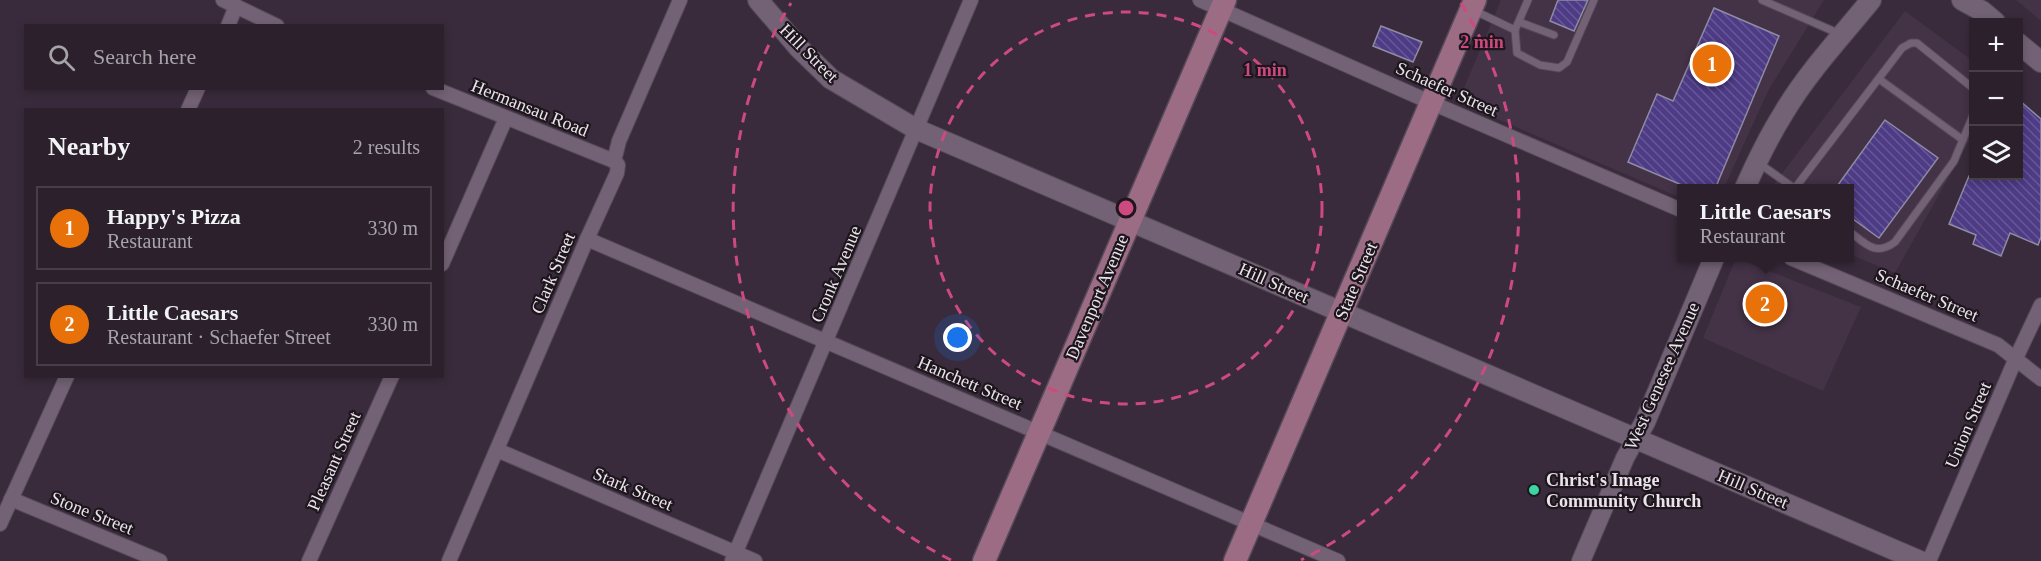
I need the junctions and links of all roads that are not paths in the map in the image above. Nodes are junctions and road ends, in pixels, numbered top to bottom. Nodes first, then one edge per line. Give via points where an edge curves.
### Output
1 (680, 0) edge
2 (758, 0) edge
3 (971, 0) edge
4 (1200, 0) edge
5 (1528, 0) edge
6 (1594, 0) edge
7 (1762, 0) edge
8 (1871, 0) edge
9 (1962, 0) edge
10 (230, 3) edge
11 (1223, 5) edge
12 (1473, 5) edge
13 (1990, 18) edge
14 (1519, 22) junction
15 (228, 24) edge
16 (273, 24) edge
17 (1515, 30) junction
18 (1554, 35) dead end
19 (1842, 35) junction
20 (2023, 46) edge
21 (2041, 62) edge
22 (1879, 79) junction
23 (1969, 85) edge
24 (197, 90) edge
25 (438, 90) edge
26 (1432, 103) junction
27 (189, 108) edge
28 (507, 118) junction
29 (1969, 125) edge
30 (916, 129) junction
31 (1963, 140) junction
32 (615, 161) junction
33 (1756, 162) junction
34 (1746, 184) edge
35 (1788, 184) edge
36 (1799, 184) edge
37 (1677, 208) edge
38 (1129, 220) junction
39 (1854, 235) edge
40 (587, 239) junction
41 (444, 260) edge
42 (1712, 262) edge
43 (1801, 262) edge
44 (2041, 304) edge
45 (1342, 313) junction
46 (827, 341) junction
47 (2016, 358) junction
48 (65, 378) edge
49 (391, 378) edge
50 (2041, 379) edge
51 (1040, 433) junction
52 (1636, 438) junction
53 (497, 450) junction
54 (11, 499) junction
55 (0, 524) edge
56 (1251, 524) junction
57 (734, 557) edge
58 (160, 561) edge
59 (309, 561) edge
60 (449, 561) edge
61 (755, 561) edge
62 (984, 561) edge
63 (1235, 561) edge
64 (1338, 561) edge
65 (1581, 561) edge
66 (1920, 561) edge
67 (1929, 561) edge

1 - 32 street, Clark Street via 619,141
2 - 30 main road, Hill Street via 831,79
3 - 30 street, Cronk Avenue
4 - 11 street, Schaefer Street
5 - 14 lane
6 - 17 lane via 1567,62 1559,68 1540,65 1517,53
7 - 19 lane
8 - 19 main road
9 - 13 main road
10 - 15 street
10 - 16 street
11 - 26 street, Schaefer Street
11 - 38 main road, Davenport Avenue
12 - 17 lane
12 - 26 main road, State Street
14 - 17 lane
14 - 18 lane
19 - 33 main road via 1783,113
20 - 21 main road
22 - 23 lane via 1902,48 1911,43
22 - 31 lane
22 - 36 lane
24 - 27 street
25 - 28 street, Hermansau Road
26 - 37 street, Schaefer Street
26 - 45 main road, State Street
28 - 32 street, Hermansau Road
28 - 41 street
29 - 31 lane
30 - 38 main road, Hill Street
30 - 46 street, Cronk Avenue
31 - 39 lane via 1954,161 1895,242 1877,250
32 - 40 street, Clark Street via 619,170
33 - 34 main road
33 - 35 lane
38 - 45 main road, Hill Street
38 - 51 main road, Davenport Avenue
40 - 46 street, Hanchett Street
40 - 53 street, Clark Street
42 - 52 main road, West Genesee Avenue
43 - 47 street, Schaefer Street via 1998,345
44 - 47 street, Union Street
45 - 52 main road, Hill Street
45 - 56 main road, State Street
46 - 51 street, Hanchett Street
46 - 57 street, Cronk Avenue
47 - 50 street, Schaefer Street
47 - 67 street, Union Street
48 - 54 street
49 - 59 street, Pleasant Street
51 - 56 street, Hanchett Street
51 - 62 main road, Davenport Avenue
52 - 65 street, West Genesee Avenue
52 - 66 main road, Hill Street
53 - 57 street, Stark Street
53 - 60 street, Clark Street
54 - 55 street
54 - 58 street, Stone Street
56 - 63 main road, State Street
56 - 64 street, Hanchett Street
57 - 61 street, Stark Street

